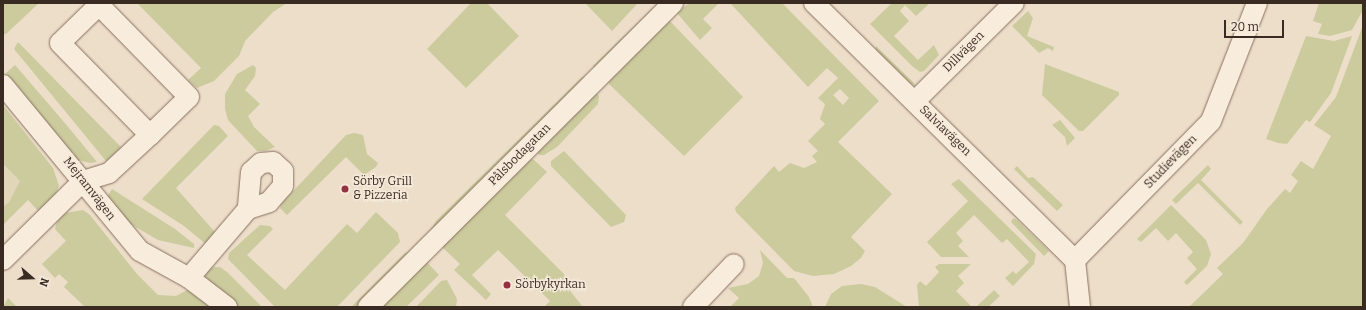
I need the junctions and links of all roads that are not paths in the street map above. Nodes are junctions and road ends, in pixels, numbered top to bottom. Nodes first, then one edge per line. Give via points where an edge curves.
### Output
1 (673, 3) edge
2 (814, 3) edge
3 (1014, 3) edge
4 (1256, 3) edge
5 (3, 85) edge
6 (915, 101) junction
7 (150, 135) junction
8 (83, 181) junction
9 (248, 208) dead end
10 (3, 260) edge
11 (1075, 260) junction
12 (734, 264) dead end
13 (189, 278) junction
14 (227, 307) edge
15 (368, 307) edge
16 (692, 307) edge
17 (1080, 307) edge

1 - 15 street, Pålsbodagatan
2 - 6 street, Salviavägen
3 - 6 street, Dillvägen
4 - 11 street, Studievägen via 1211,121
5 - 8 street, Mejramvägen
6 - 11 street, Salviavägen
7 - 7 street via 60,43 99,5 189,97
7 - 8 street via 109,172
8 - 10 street
8 - 13 street, Mejramvägen via 140,250
9 - 13 street
11 - 17 street
12 - 16 street
13 - 14 street, Mejramvägen

